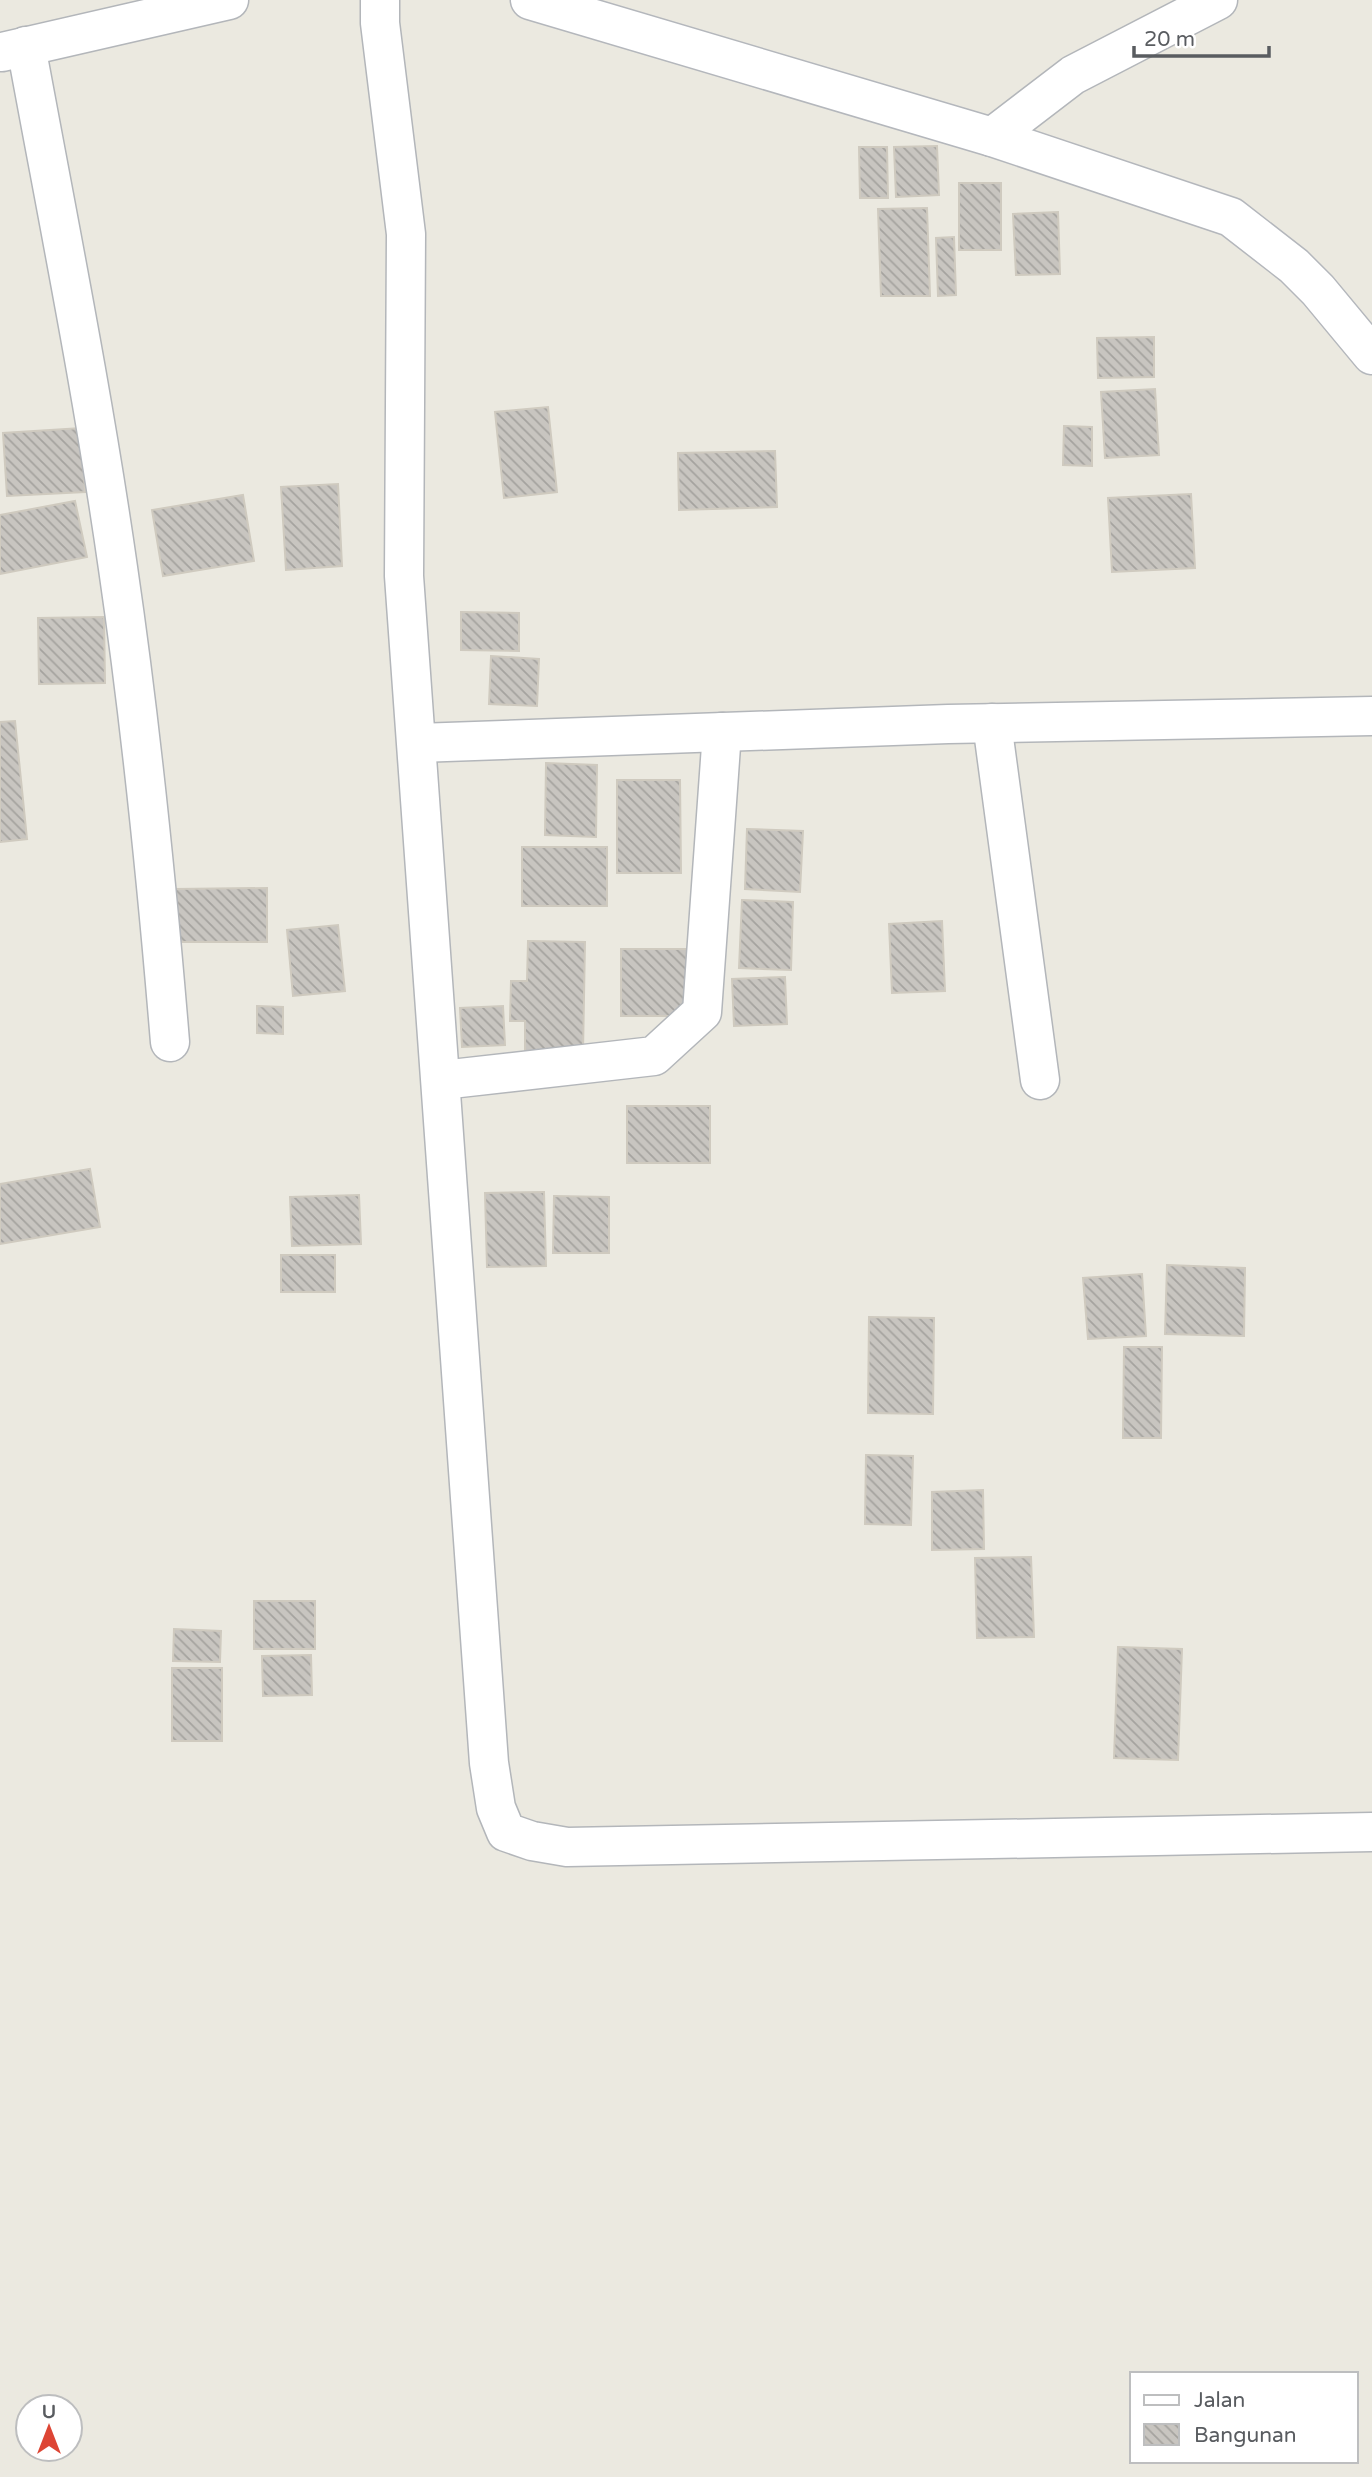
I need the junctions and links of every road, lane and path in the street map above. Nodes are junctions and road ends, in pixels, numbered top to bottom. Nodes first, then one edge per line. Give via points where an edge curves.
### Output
1 (229, 0) edge
2 (380, 0) edge
3 (530, 0) edge
4 (1218, 0) edge
5 (13, 49) edge
6 (992, 137) junction
7 (1372, 355) edge
8 (1372, 716) edge
9 (992, 723) junction
10 (722, 732) junction
11 (418, 743) junction
12 (170, 1042) dead end
13 (442, 1080) junction
14 (1040, 1080) dead end
15 (1372, 1832) edge

1 - 5 street
2 - 11 street via 406,234 404,576
3 - 6 street
4 - 6 street via 1073,75
5 - 12 street via 75,314 118,568 157,876
6 - 7 street via 1231,217 1294,266
8 - 9 street
9 - 10 street
9 - 14 street
10 - 11 street
10 - 13 street via 702,1012 654,1056
11 - 13 street
13 - 15 street via 489,1763 496,1808 506,1832 532,1842 567,1847

